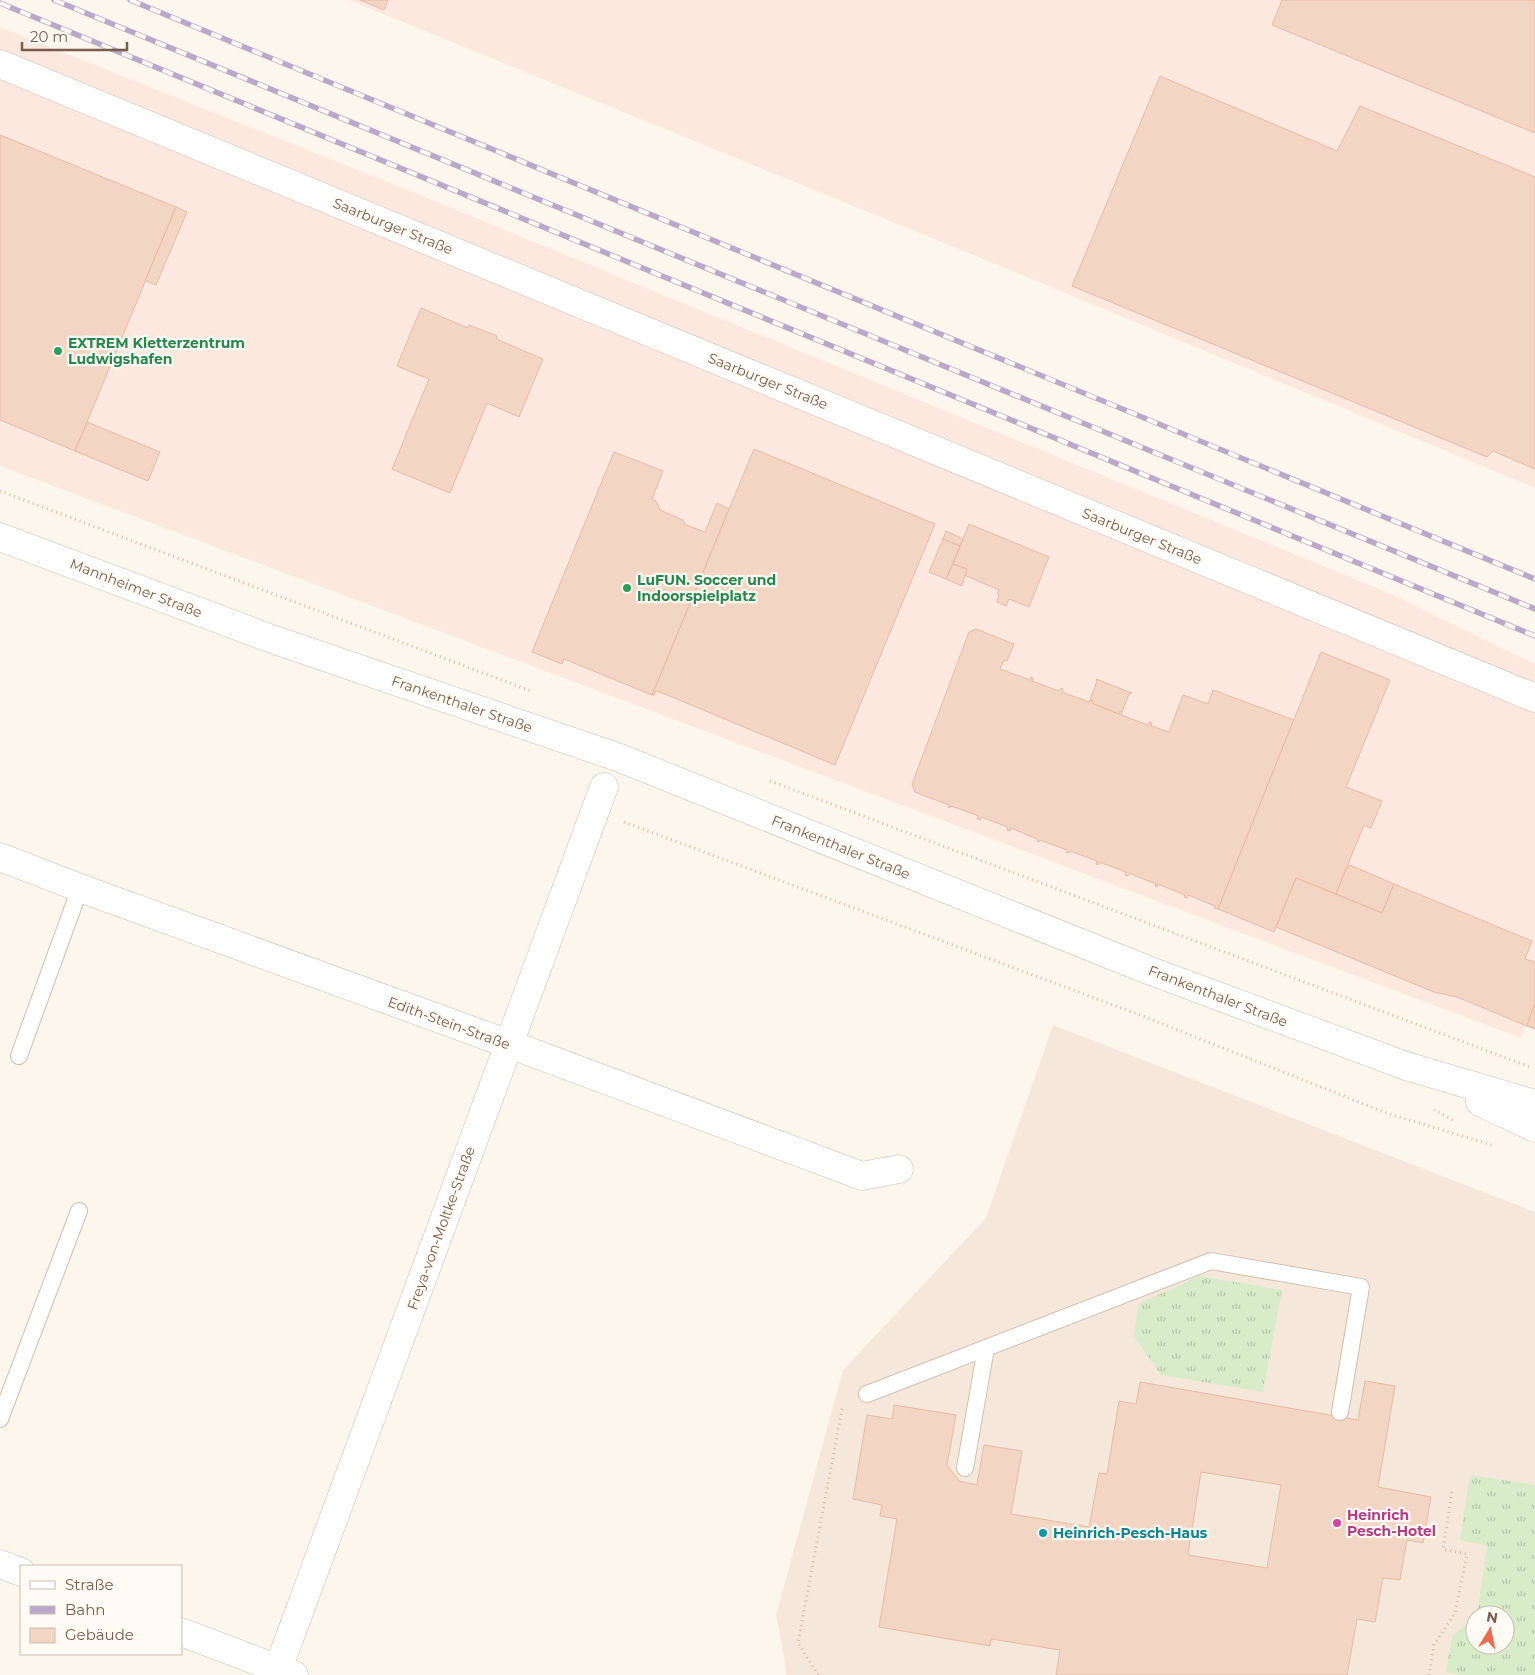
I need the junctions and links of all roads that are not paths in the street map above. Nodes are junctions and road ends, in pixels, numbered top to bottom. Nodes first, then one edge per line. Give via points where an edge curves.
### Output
1 (0, 64) edge
2 (0, 537) edge
3 (272, 639) joint
4 (1535, 698) edge
5 (604, 787) road end
6 (0, 857) edge
7 (80, 888) junction
8 (509, 1044) junction
9 (19, 1056) dead end
10 (1406, 1066) junction
11 (1535, 1104) edge
12 (1535, 1128) edge
13 (899, 1169) dead end
14 (79, 1211) dead end
15 (986, 1348) junction
16 (866, 1394) road end
17 (1340, 1412) dead end
18 (0, 1419) edge
19 (965, 1468) dead end
20 (0, 1564) edge
21 (20, 1572) edge
22 (182, 1632) edge
23 (286, 1672) edge

1 - 4 street, Saarburger Straße
2 - 3 street, Mannheimer Straße
3 - 10 street, Frankenthaler Straße via 620,758 1148,970
5 - 8 street, Freya-von-Moltke-Straße
6 - 7 street, Edith-Stein-Straße
7 - 8 street, Edith-Stein-Straße
7 - 9 lane
8 - 13 street, Edith-Stein-Straße via 862,1176
8 - 23 street, Freya-von-Moltke-Straße
10 - 11 street, Frankenthaler Straße
10 - 12 street, Frankenthaler Straße
14 - 18 lane
15 - 16 lane
15 - 17 lane via 1211,1261 1361,1287
15 - 19 lane
20 - 21 street
22 - 23 street

